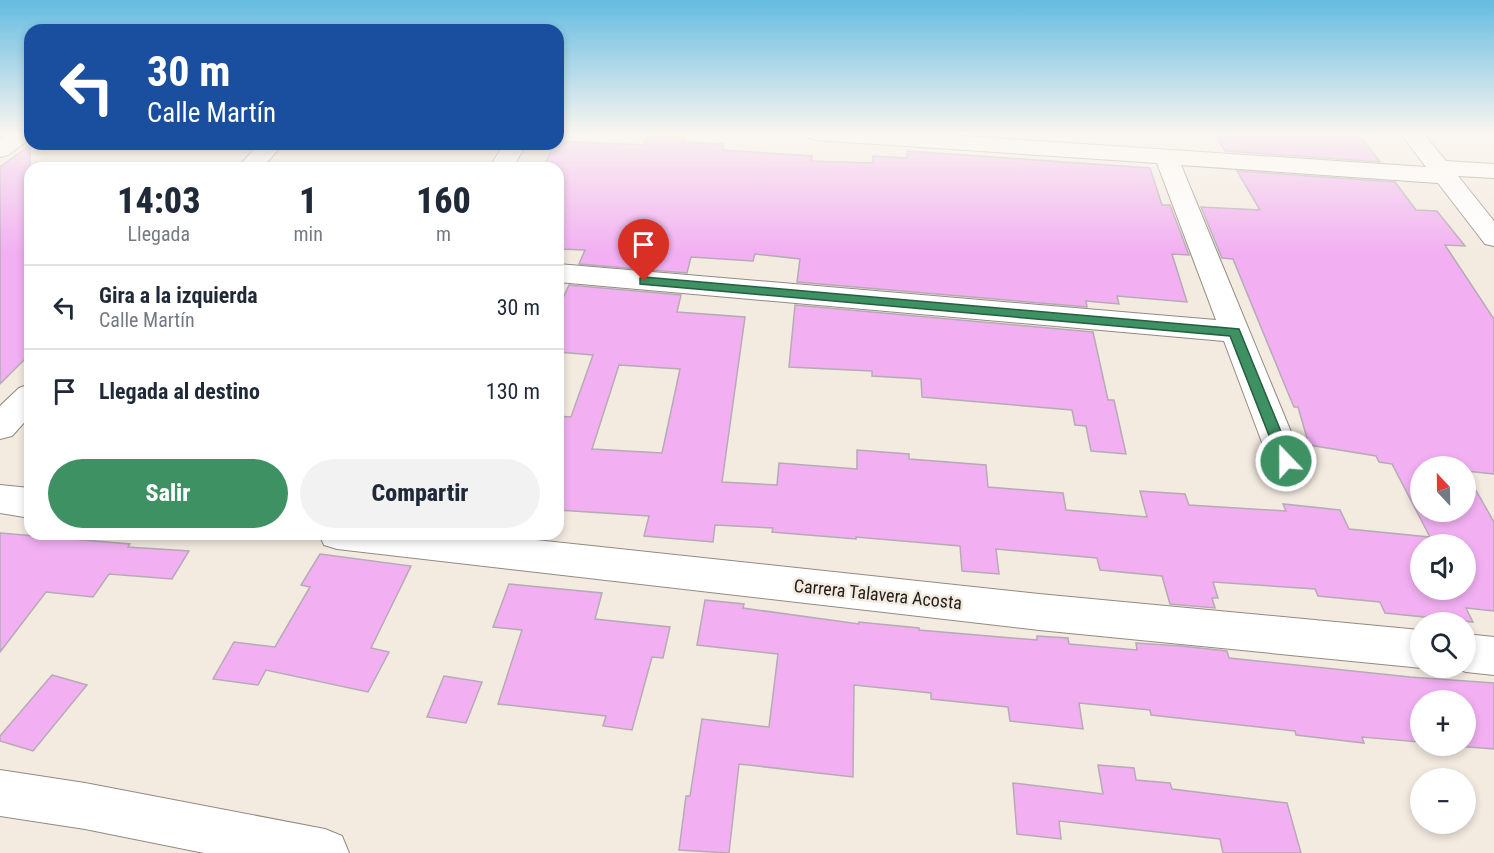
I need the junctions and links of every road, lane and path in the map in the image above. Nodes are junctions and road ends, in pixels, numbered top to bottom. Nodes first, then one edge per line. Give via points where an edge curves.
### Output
1 (1172, 173) edge
2 (1443, 173) edge
3 (1494, 238) edge
4 (564, 274) edge
5 (1234, 332) junction
6 (24, 402) edge
7 (0, 427) edge
8 (1286, 461) dead end
9 (0, 500) edge
10 (24, 502) edge
11 (391, 540) edge
12 (1410, 648) edge
13 (1476, 654) edge
14 (1494, 656) edge
15 (0, 793) edge
16 (325, 853) edge

1 - 5 street
2 - 3 street
4 - 5 street
5 - 8 street
6 - 7 street
9 - 10 street
11 - 12 street, Carrera Talavera Acosta via 1039,612
13 - 14 street
15 - 16 street

